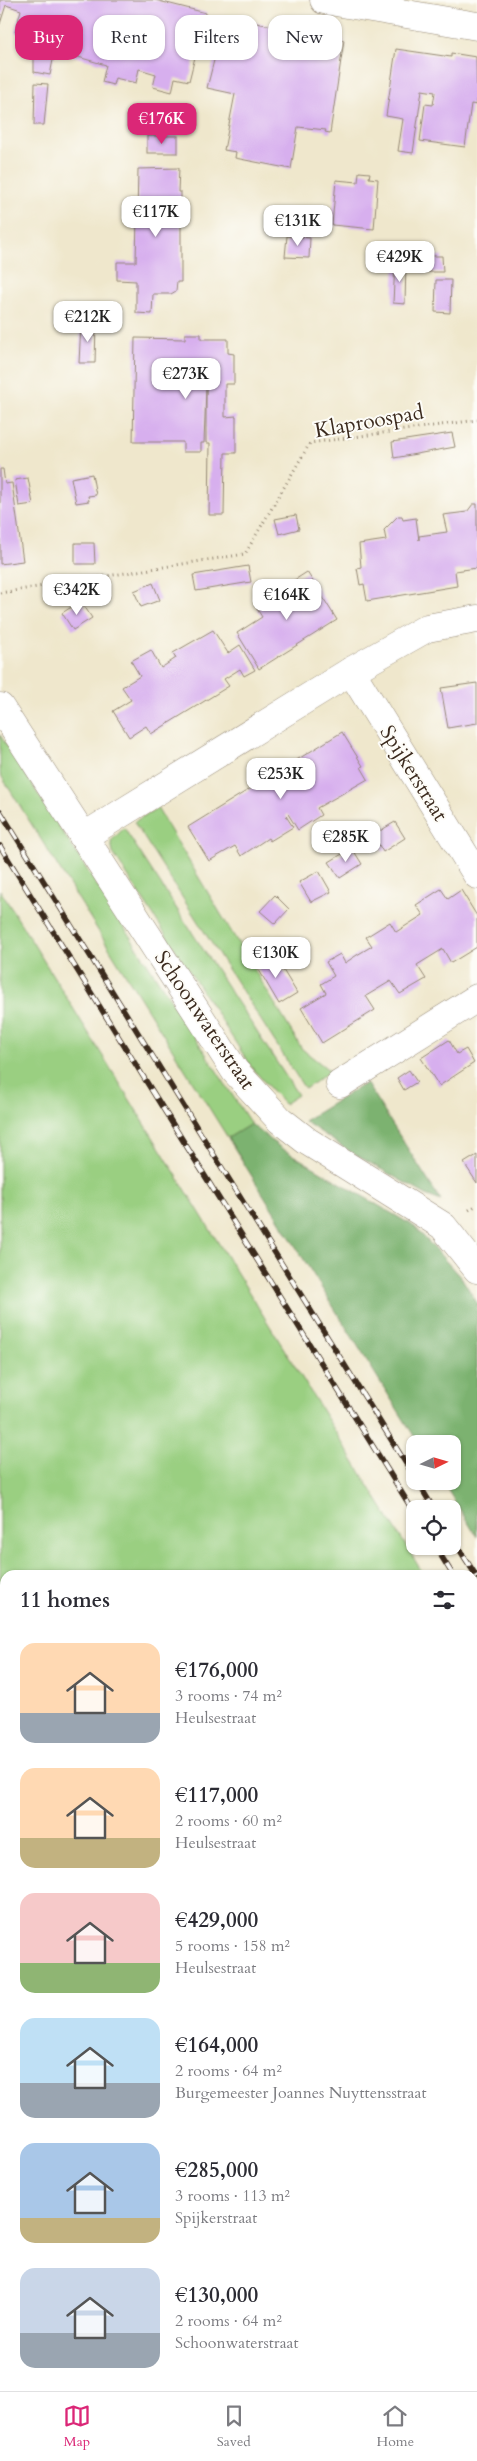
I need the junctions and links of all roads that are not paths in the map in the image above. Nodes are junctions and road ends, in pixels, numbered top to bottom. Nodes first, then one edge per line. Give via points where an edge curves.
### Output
1 (324, 0) edge
2 (477, 26) edge
3 (477, 619) edge
4 (352, 671) junction
5 (0, 707) edge
6 (83, 837) junction
7 (477, 875) edge
8 (477, 998) edge
9 (340, 1084) dead end
10 (477, 1269) edge

1 - 2 street
3 - 4 street via 427,628
4 - 6 street
4 - 7 street, Spijkerstraat
5 - 6 street, Schoonwaterstraat
6 - 10 street, Schoonwaterstraat via 235,1071 256,1095 307,1142 443,1226
8 - 9 street

